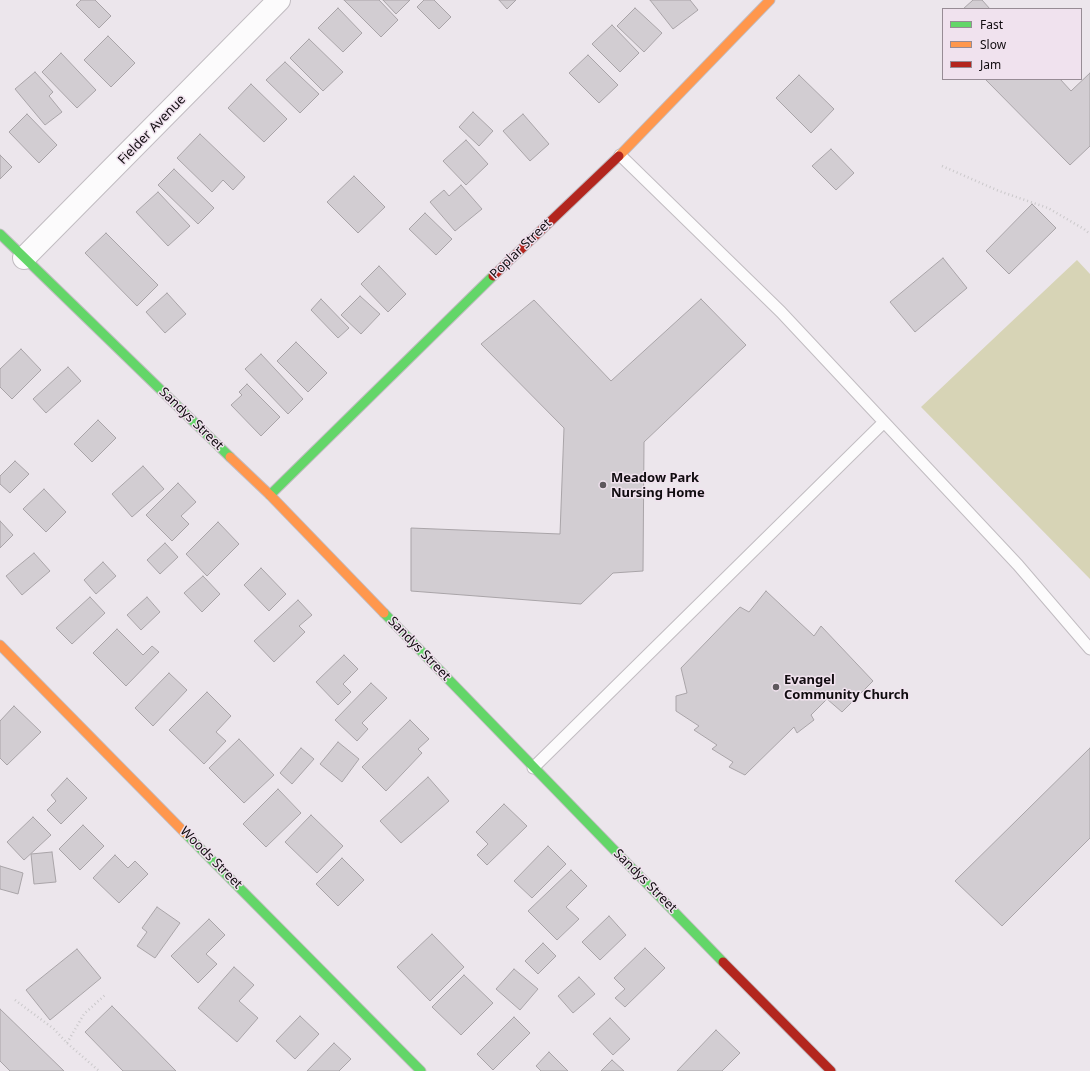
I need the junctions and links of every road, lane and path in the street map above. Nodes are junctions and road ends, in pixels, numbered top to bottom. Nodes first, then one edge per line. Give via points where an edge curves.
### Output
1 (279, 0) edge
2 (770, 0) edge
3 (620, 155) junction
4 (942, 166) dead end
5 (0, 234) edge
6 (1090, 234) edge
7 (24, 258) junction
8 (884, 422) junction
9 (270, 494) junction
10 (0, 645) edge
11 (1090, 649) edge
12 (533, 768) junction
13 (106, 995) dead end
14 (15, 1000) dead end
15 (67, 1043) junction
16 (99, 1071) edge
17 (421, 1071) edge
18 (831, 1071) edge

1 - 7 street, Fielder Avenue
2 - 3 street, Poplar Street
3 - 8 lane via 781,312
3 - 9 street, Poplar Street via 431,335
4 - 6 path via 999,191 1048,208
5 - 7 street, Sandys Street
7 - 9 street, Sandys Street
8 - 11 lane via 1018,565
8 - 12 lane
9 - 12 street, Sandys Street
10 - 17 street, Woods Street
12 - 18 street, Sandys Street
13 - 15 path via 84,1014
14 - 15 path via 54,1029
15 - 16 path

